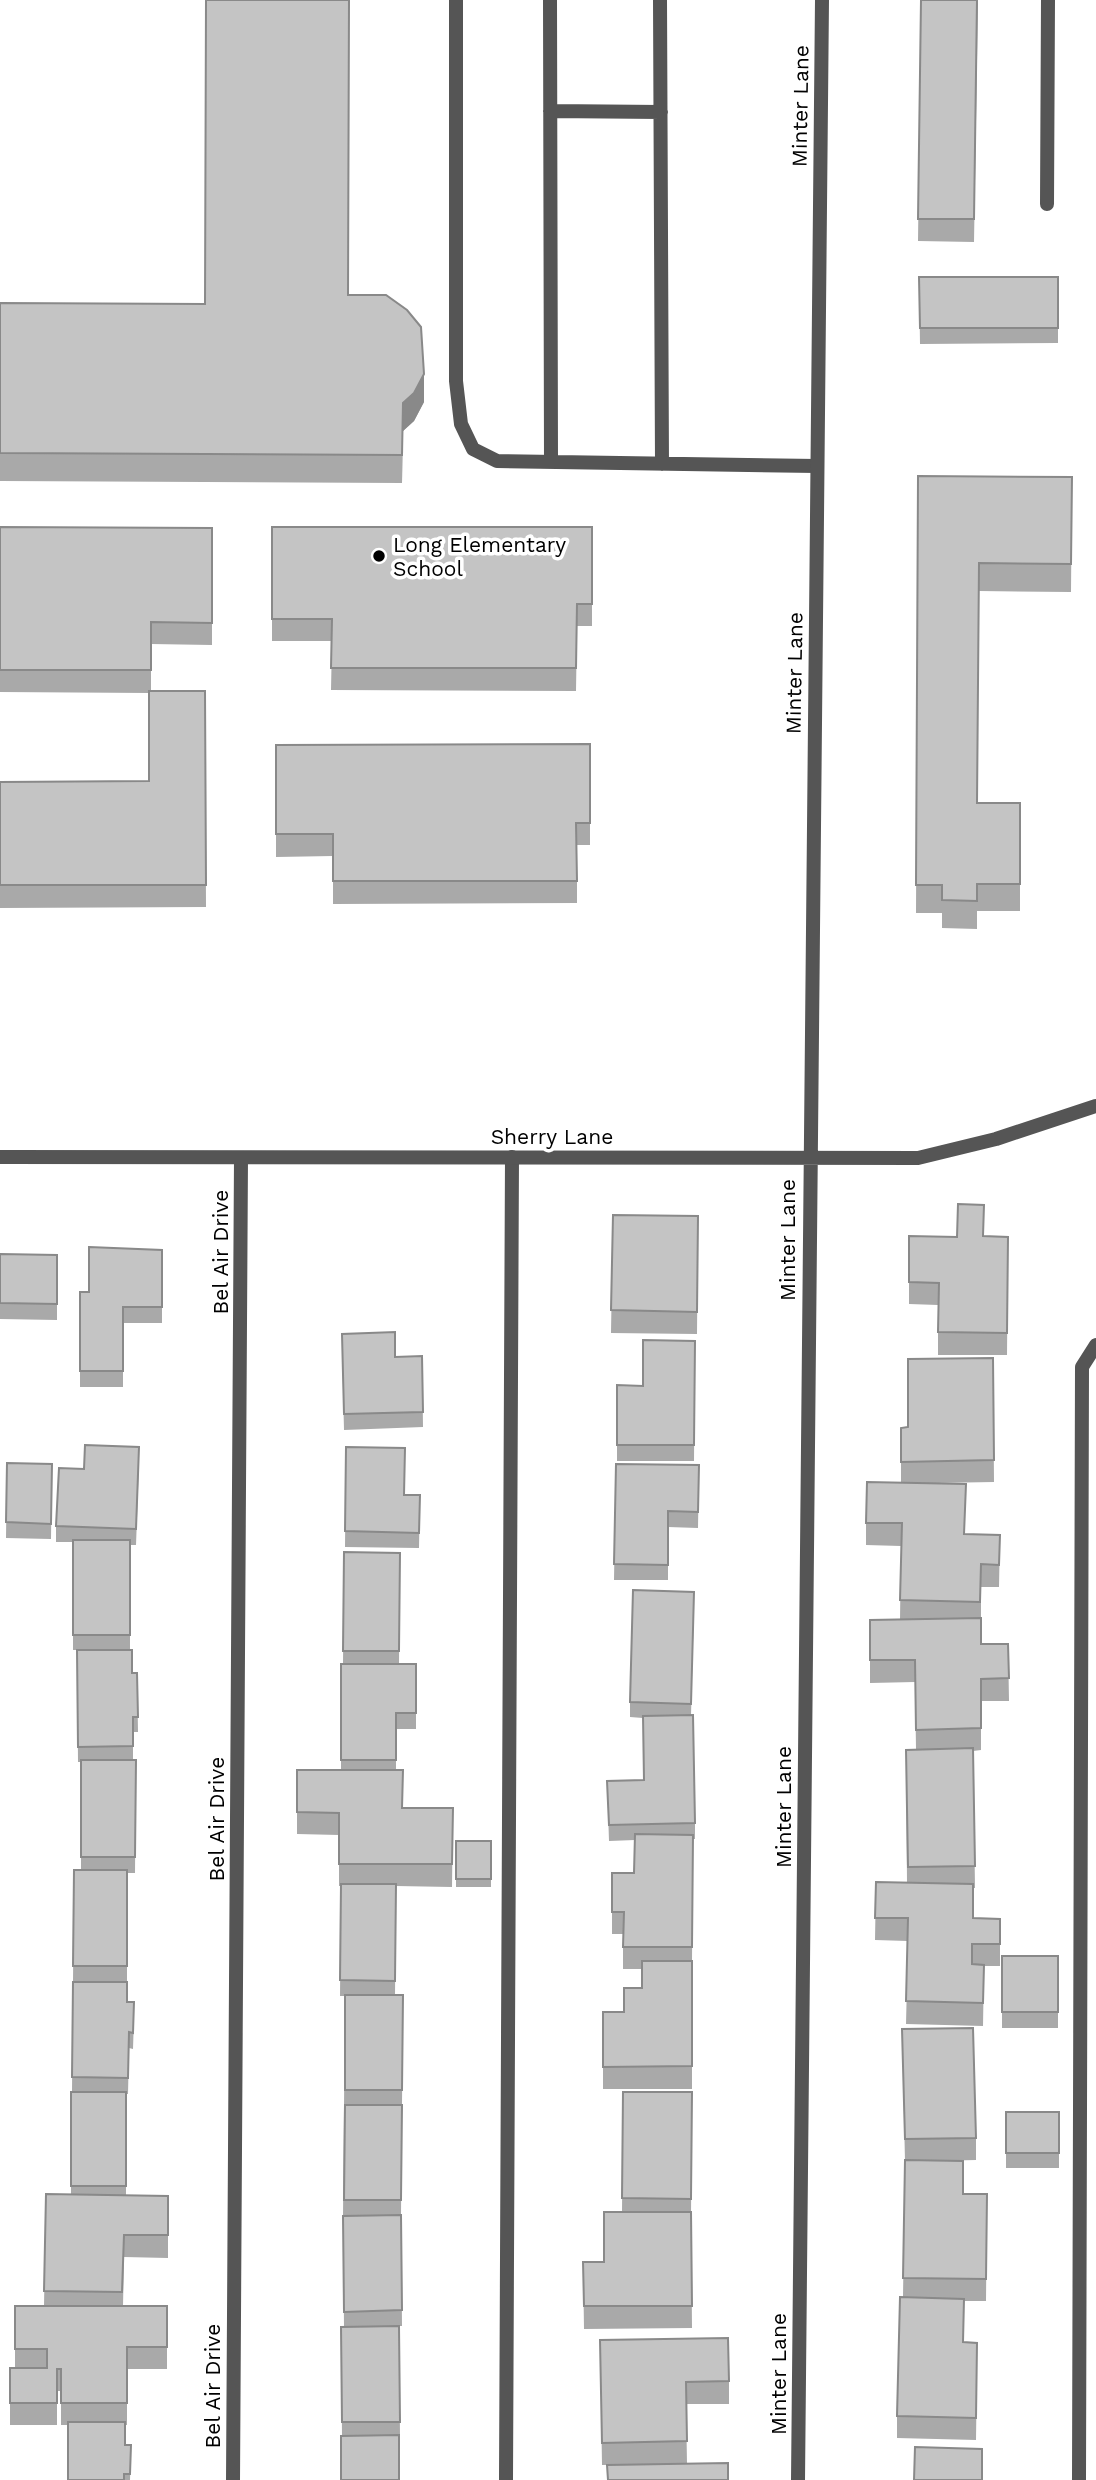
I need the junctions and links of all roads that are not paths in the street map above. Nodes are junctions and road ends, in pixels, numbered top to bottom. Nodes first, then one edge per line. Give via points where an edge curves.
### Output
1 (456, 0) edge
2 (550, 0) edge
3 (660, 0) edge
4 (822, 0) edge
5 (1048, 0) edge
6 (550, 111) junction
7 (661, 112) junction
8 (1047, 204) dead end
9 (551, 462) junction
10 (662, 464) junction
11 (817, 466) junction
12 (1096, 1106) edge
13 (809, 1156) junction
14 (0, 1157) edge
15 (512, 1157) junction
16 (242, 1158) junction
17 (1096, 1345) edge
18 (233, 2480) edge
19 (506, 2480) edge
20 (798, 2480) edge
21 (1079, 2480) edge

1 - 9 street via 456,381 461,424 472,449 497,461
2 - 6 street
3 - 7 street
4 - 11 street, Minter Lane
5 - 8 street
6 - 7 street
6 - 9 street
7 - 10 street
9 - 10 street
10 - 11 street
11 - 13 street, Minter Lane
12 - 13 street, Sherry Lane via 996,1139 918,1158
13 - 15 street, Sherry Lane
13 - 20 street, Minter Lane
14 - 16 street, Sherry Lane
15 - 16 street, Sherry Lane
15 - 19 street
16 - 18 street, Bel Air Drive
17 - 21 street via 1082,1367

